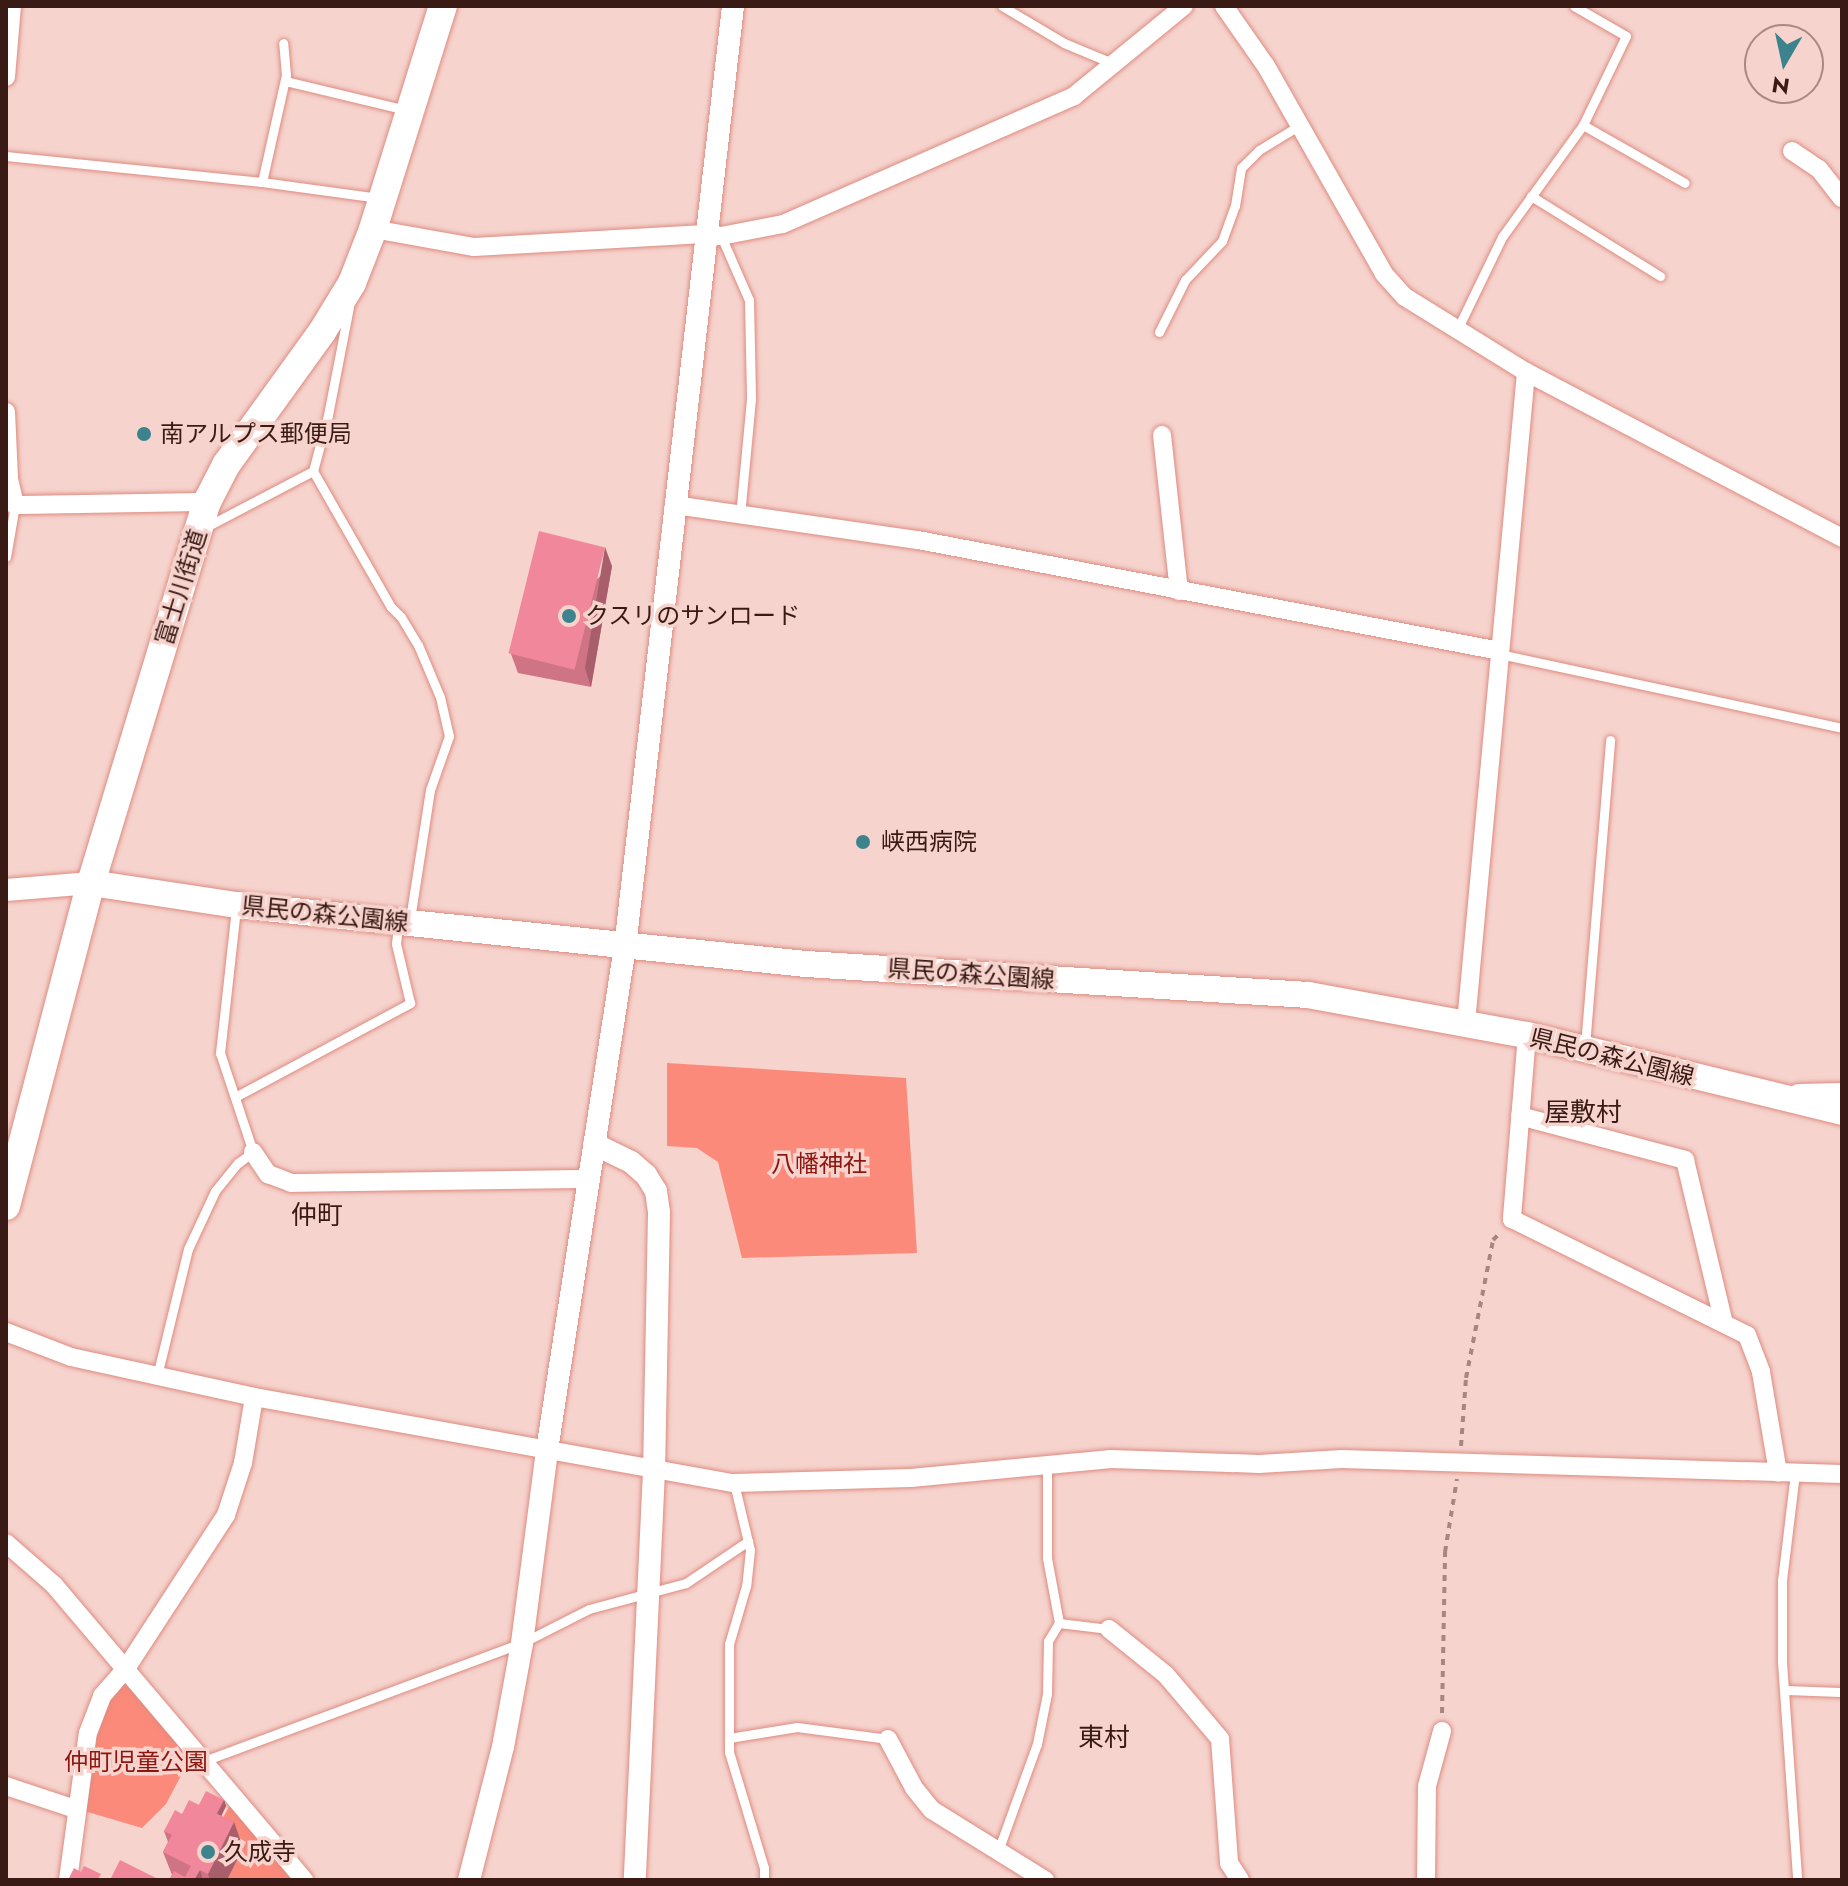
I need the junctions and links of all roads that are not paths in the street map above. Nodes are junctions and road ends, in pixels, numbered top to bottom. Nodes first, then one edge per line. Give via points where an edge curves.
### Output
1 (12, 6) edge
2 (443, 6) edge
3 (733, 6) edge
4 (1002, 6) edge
5 (1184, 6) edge
6 (1224, 6) edge
7 (1574, 6) edge
8 (283, 43) dead end
9 (1112, 63) junction
10 (6, 77) edge
11 (285, 81) junction
12 (410, 111) junction
13 (1300, 125) junction
14 (1583, 125) junction
15 (1792, 151) dead end
16 (6, 156) edge
17 (262, 182) junction
18 (1685, 183) dead end
19 (1531, 196) junction
20 (1842, 198) edge
21 (382, 199) junction
22 (373, 229) junction
23 (713, 235) junction
24 (1660, 276) dead end
25 (352, 283) junction
26 (1457, 330) junction
27 (1159, 332) dead end
28 (1526, 372) junction
29 (6, 412) edge
30 (1162, 435) dead end
31 (313, 471) junction
32 (207, 502) junction
33 (15, 505) junction
34 (674, 505) junction
35 (740, 515) junction
36 (198, 532) junction
37 (1842, 538) edge
38 (6, 557) edge
39 (1179, 591) junction
40 (1500, 652) junction
41 (1842, 728) edge
42 (1610, 740) dead end
43 (91, 883) junction
44 (6, 890) edge
45 (236, 905) junction
46 (404, 922) junction
47 (625, 947) junction
48 (1466, 1023) junction
49 (1527, 1035) junction
50 (1585, 1050) junction
51 (1842, 1094) edge
52 (1768, 1096) junction
53 (235, 1097) junction
54 (1842, 1112) edge
55 (1520, 1116) junction
56 (594, 1144) junction
57 (253, 1152) junction
58 (587, 1179) junction
59 (6, 1206) edge
60 (1723, 1320) junction
61 (6, 1332) edge
62 (157, 1376) junction
63 (254, 1397) junction
64 (547, 1450) junction
65 (1047, 1465) junction
66 (654, 1471) junction
67 (1787, 1473) junction
68 (1842, 1474) edge
69 (734, 1483) junction
70 (748, 1541) junction
71 (6, 1543) edge
72 (647, 1592) junction
73 (1059, 1623) junction
74 (1109, 1629) joint
75 (522, 1643) junction
76 (125, 1670) junction
77 (1784, 1690) junction
78 (1842, 1692) edge
79 (1442, 1731) road end
80 (729, 1738) junction
81 (888, 1739) joint
82 (204, 1761) junction
83 (6, 1786) edge
84 (75, 1809) junction
85 (998, 1851) junction
86 (68, 1880) edge
87 (304, 1880) edge
88 (469, 1880) edge
89 (635, 1880) edge
90 (764, 1880) edge
91 (1045, 1880) edge
92 (1240, 1880) edge
93 (1426, 1880) edge
94 (1796, 1880) edge
95 (1807, 1880) edge

1 - 10 street
2 - 12 main road, 富士川街道
3 - 23 street
4 - 9 lane via 1064,43
5 - 9 street
6 - 13 street
7 - 14 lane via 1626,36
8 - 11 lane
9 - 23 street via 1074,96 783,224
11 - 12 lane
11 - 17 lane
12 - 21 main road, 富士川街道
13 - 26 street via 1384,274 1405,297
13 - 27 lane via 1241,168 1222,241 1185,280
14 - 18 lane
14 - 19 lane
15 - 20 street via 1819,169
16 - 17 lane
17 - 21 lane
19 - 24 lane
19 - 26 lane via 1502,237
21 - 22 main road, 富士川街道
22 - 23 street via 474,247
22 - 25 main road, 富士川街道
23 - 34 street
23 - 35 lane via 749,300 751,399
25 - 31 lane
25 - 32 main road, 富士川街道 via 226,465
26 - 28 street
28 - 37 street
28 - 40 street
29 - 33 street
30 - 39 street
31 - 36 lane
31 - 46 lane via 418,645 440,697 449,736 430,790
32 - 33 street
32 - 36 main road, 富士川街道
33 - 38 lane
34 - 35 street
34 - 47 street
35 - 39 street via 918,540
36 - 43 main road, 富士川街道
39 - 40 street
40 - 41 lane
40 - 48 street
42 - 50 lane
43 - 44 street
43 - 45 main road, 県民の森公園線
43 - 59 main road, 富士川街道
45 - 46 main road, 県民の森公園線
45 - 53 lane via 220,1053
46 - 47 main road, 県民の森公園線
46 - 53 lane via 396,944 410,1003
47 - 48 main road, 県民の森公園線 via 806,964 1308,995
47 - 56 street
48 - 49 main road, 県民の森公園線
49 - 50 main road, 県民の森公園線
49 - 55 street
50 - 52 main road, 県民の森公園線
51 - 52 street
52 - 54 main road, 県民の森公園線
53 - 57 lane
55 - 60 street via 1685,1160
55 - 60 street via 1512,1219
56 - 58 street
56 - 66 street via 631,1162 656,1191
57 - 58 street via 268,1174 291,1183
57 - 62 lane via 215,1191 188,1249
58 - 64 street
60 - 67 street via 1747,1335
61 - 62 street via 71,1357
62 - 63 street
63 - 64 street
63 - 76 street via 243,1463 226,1515
64 - 66 street
64 - 75 street
65 - 67 street via 1111,1459 1259,1464 1342,1459
65 - 69 street via 911,1478
65 - 73 lane via 1047,1558
66 - 69 street
66 - 72 street
67 - 68 street
67 - 77 lane
69 - 70 lane
70 - 72 lane via 686,1583
70 - 80 lane via 746,1586 729,1644
71 - 76 street via 54,1585
72 - 75 lane via 589,1609
72 - 89 street
73 - 74 lane
73 - 85 lane via 1048,1641 1047,1694 1037,1744
74 - 92 street via 1166,1675 1220,1739 1229,1863
75 - 82 lane
75 - 88 street via 485,1828
76 - 82 street
76 - 84 street via 102,1696 88,1733
77 - 78 lane
77 - 94 lane
79 - 93 street via 1427,1786
80 - 81 lane via 797,1727
80 - 90 lane
81 - 85 street via 932,1810
82 - 87 street
83 - 84 street
84 - 86 street
85 - 91 street
94 - 95 lane

